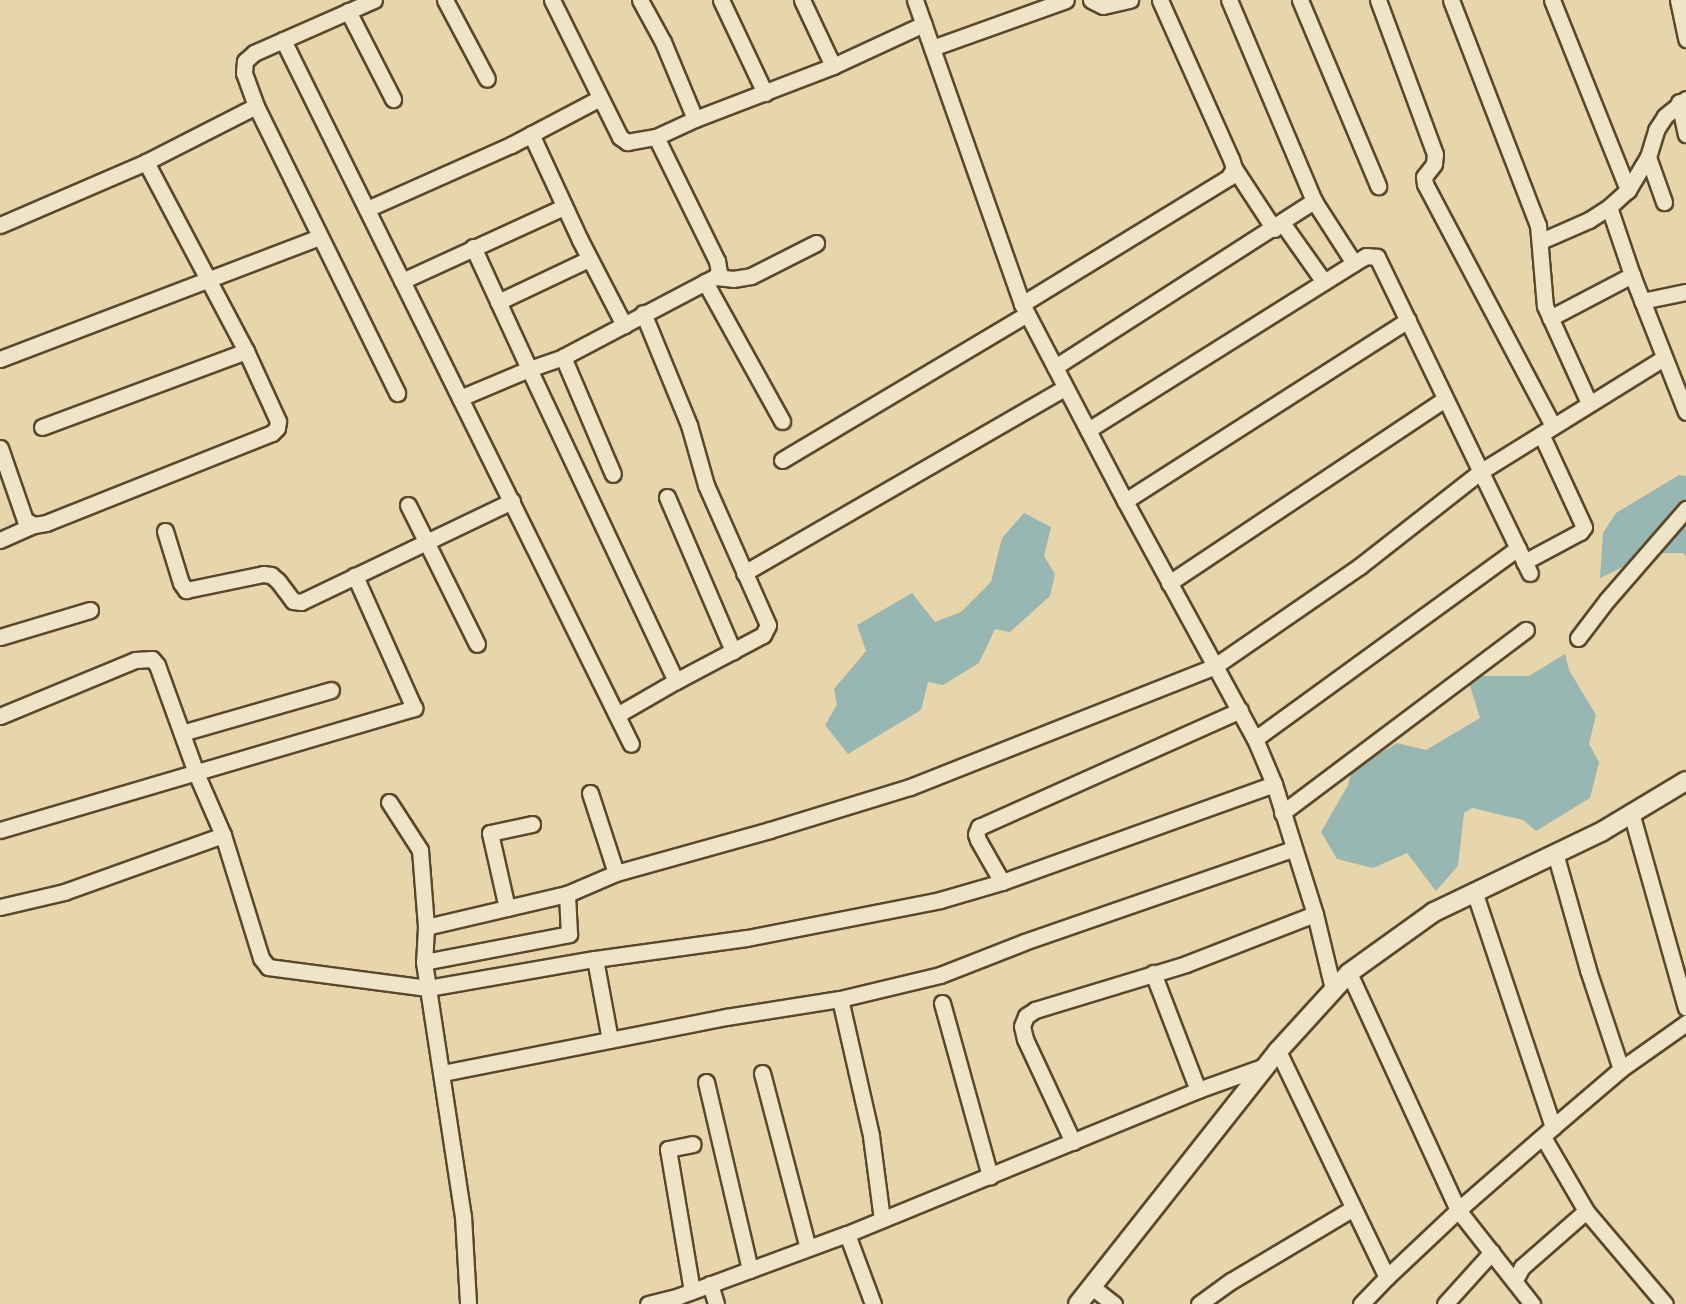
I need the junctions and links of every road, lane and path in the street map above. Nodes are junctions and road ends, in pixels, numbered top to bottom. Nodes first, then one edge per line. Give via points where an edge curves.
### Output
1 (374, 0) edge
2 (445, 0) edge
3 (552, 0) edge
4 (640, 0) edge
5 (721, 0) edge
6 (802, 0) edge
7 (915, 0) edge
8 (1066, 0) edge
9 (1090, 0) edge
10 (1130, 0) edge
11 (1160, 0) edge
12 (1229, 0) edge
13 (1300, 0) edge
14 (1378, 0) edge
15 (1451, 0) edge
16 (1552, 0) edge
17 (1678, 0) edge
18 (348, 11) junction
19 (924, 24) junction
20 (1686, 39) edge
21 (283, 40) junction
22 (932, 48) junction
23 (833, 66) junction
24 (487, 79) dead end
25 (765, 93) junction
26 (600, 98) junction
27 (393, 99) dead end
28 (1683, 101) edge
29 (256, 106) junction
30 (695, 119) junction
31 (531, 134) junction
32 (1686, 134) edge
33 (656, 137) junction
34 (1648, 157) junction
35 (146, 162) junction
36 (1234, 168) junction
37 (1378, 186) dead end
38 (1628, 190) junction
39 (1314, 201) junction
40 (1664, 202) dead end
41 (564, 207) junction
42 (1609, 207) junction
43 (367, 209) junction
44 (0, 225) edge
45 (1278, 226) junction
46 (320, 237) junction
47 (1541, 241) junction
48 (816, 243) dead end
49 (473, 247) junction
50 (589, 259) junction
51 (1354, 263) junction
52 (1632, 275) junction
53 (206, 279) junction
54 (710, 279) junction
55 (402, 281) junction
56 (1324, 282) junction
57 (1686, 292) edge
58 (1642, 301) junction
59 (498, 302) junction
60 (1024, 309) junction
61 (643, 313) junction
62 (1550, 318) junction
63 (1408, 320) junction
64 (624, 325) junction
65 (246, 351) junction
66 (563, 357) junction
67 (1664, 358) junction
68 (0, 359) edge
69 (1055, 367) junction
70 (529, 369) junction
71 (1065, 388) junction
72 (397, 393) dead end
73 (460, 398) junction
74 (1445, 399) junction
75 (1589, 403) junction
76 (1686, 412) edge
77 (783, 421) dead end
78 (42, 427) dead end
79 (1088, 430) junction
80 (1547, 430) junction
81 (0, 448) edge
82 (782, 460) dead end
83 (3, 467) edge
84 (1480, 472) junction
85 (613, 474) dead end
86 (667, 496) dead end
87 (512, 501) junction
88 (1125, 501) junction
89 (408, 505) dead end
90 (1686, 509) edge
91 (34, 525) junction
92 (165, 531) dead end
93 (0, 540) edge
94 (428, 543) junction
95 (1524, 561) junction
96 (744, 573) junction
97 (356, 576) junction
98 (1169, 583) junction
99 (90, 610) dead end
100 (1526, 630) dead end
101 (0, 637) edge
102 (1578, 638) dead end
103 (477, 644) dead end
104 (733, 651) junction
105 (1215, 666) junction
106 (676, 681) junction
107 (331, 690) dead end
108 (1240, 710) junction
109 (617, 715) junction
110 (0, 716) edge
111 (182, 733) junction
112 (1255, 739) junction
113 (631, 744) dead end
114 (196, 773) junction
115 (1686, 781) edge
116 (1274, 784) junction
117 (590, 793) dead end
118 (389, 802) dead end
119 (1282, 813) junction
120 (1632, 816) junction
121 (532, 824) dead end
122 (0, 830) edge
123 (223, 835) junction
124 (1293, 849) junction
125 (1555, 853) junction
126 (616, 873) junction
127 (1002, 882) junction
128 (1474, 891) junction
129 (567, 894) junction
130 (0, 907) edge
131 (507, 908) junction
132 (1315, 914) junction
133 (426, 927) junction
134 (595, 958) junction
135 (424, 962) junction
136 (1154, 973) junction
137 (1349, 973) junction
138 (428, 988) junction
139 (1333, 989) junction
140 (840, 999) junction
141 (942, 1003) dead end
142 (1686, 1008) edge
143 (1686, 1023) edge
144 (610, 1040) junction
145 (1278, 1051) junction
146 (1265, 1066) junction
147 (1621, 1069) junction
148 (443, 1073) junction
149 (762, 1073) dead end
150 (706, 1082) dead end
151 (1198, 1090) junction
152 (1548, 1132) junction
153 (1073, 1142) junction
154 (693, 1144) dead end
155 (990, 1176) junction
156 (1352, 1209) junction
157 (1458, 1210) junction
158 (1586, 1211) junction
159 (882, 1219) junction
160 (847, 1234) junction
161 (808, 1248) junction
162 (1492, 1252) junction
163 (750, 1270) junction
164 (1387, 1276) junction
165 (1515, 1280) junction
166 (710, 1284) junction
167 (1092, 1287) junction
168 (692, 1291) junction
169 (468, 1304) edge
170 (648, 1304) edge
171 (716, 1304) edge
172 (873, 1304) edge
173 (1078, 1304) edge
174 (1114, 1304) edge
175 (1199, 1304) edge
176 (1361, 1304) edge
177 (1445, 1304) edge
178 (1532, 1304) edge
179 (1665, 1304) edge

1 - 18 street
2 - 24 street
3 - 26 street
4 - 30 street via 663,42
5 - 25 street
6 - 23 street
7 - 19 street
8 - 22 street
9 - 10 street via 1103,6
11 - 36 street
12 - 39 street
13 - 37 street
14 - 80 street via 1435,154 1434,164 1424,177 1425,184
15 - 47 street
16 - 38 street
17 - 20 street
18 - 21 street
18 - 27 street
19 - 22 street
19 - 23 street
21 - 29 street via 245,61 244,73
21 - 43 street
22 - 60 street
23 - 25 street
25 - 30 street
26 - 31 street
26 - 33 street via 620,137 627,142
28 - 32 street
28 - 34 street via 1656,130
29 - 35 street
29 - 46 street
30 - 33 street
31 - 41 street
31 - 43 street
33 - 54 street via 717,261 719,273
34 - 38 street
34 - 40 street
35 - 44 street
35 - 53 street
36 - 45 street
36 - 60 street via 1222,183
38 - 42 street
39 - 45 street
39 - 51 street
41 - 49 street
41 - 50 street
42 - 47 street
42 - 52 street
43 - 55 street
45 - 56 street
45 - 69 street
46 - 53 street
46 - 72 street
47 - 62 street via 1544,296
48 - 54 street via 751,276
49 - 55 street
49 - 59 street
50 - 59 street
50 - 64 street
51 - 56 street
51 - 63 street via 1366,256 1377,257
52 - 58 street
52 - 62 street
53 - 65 street
53 - 68 street
54 - 61 street
54 - 77 street
55 - 73 street
56 - 79 street
57 - 58 street
58 - 67 street
59 - 70 street
60 - 69 street
60 - 82 street
61 - 64 street
61 - 96 street via 689,425 706,485
62 - 75 street
63 - 74 street
63 - 88 street
64 - 66 street
65 - 78 street
65 - 91 street via 278,421 278,428 272,433
66 - 70 street
66 - 85 street
67 - 75 street
67 - 76 street
69 - 71 street
70 - 73 street
70 - 106 street
71 - 79 street
71 - 96 street
73 - 87 street
74 - 84 street
74 - 98 street
75 - 80 street
79 - 88 street
80 - 84 street
80 - 95 street via 1584,527
81 - 83 street
83 - 91 street via 24,520
84 - 95 street
84 - 105 street via 1360,566
86 - 104 street
87 - 94 street
87 - 109 street
88 - 98 street
89 - 94 street
90 - 102 street
91 - 93 street
92 - 97 street via 186,590 262,574 271,575 292,601 301,602
94 - 97 street
94 - 103 street
95 - 112 street
96 - 104 street via 766,619 767,631
97 - 114 street via 414,708
98 - 105 street
99 - 101 street
100 - 119 street
104 - 106 street
105 - 108 street
105 - 126 street via 910,787
106 - 109 street
107 - 111 street
108 - 112 street
108 - 127 street via 979,827 978,840
109 - 113 street
110 - 111 street via 152,659
111 - 114 street
112 - 116 street
114 - 122 street
114 - 123 street
115 - 120 street
116 - 119 street
116 - 127 street
117 - 126 street
118 - 133 street via 420,850
119 - 124 street
120 - 125 street
120 - 142 street
121 - 131 street via 490,833
123 - 130 street via 64,892
123 - 138 street via 261,958 268,967
124 - 132 street
124 - 140 street via 940,975
125 - 128 street
125 - 147 street
126 - 129 street
127 - 134 street via 940,900 747,938
128 - 137 street via 1434,912
128 - 152 street
129 - 131 street
129 - 135 street via 569,934
131 - 133 street
132 - 136 street
132 - 139 street
133 - 135 street
134 - 138 street
134 - 144 street
135 - 138 street
136 - 151 street
136 - 153 street via 1026,1016 1022,1026 1025,1039
137 - 139 street
137 - 157 street
138 - 148 street
139 - 145 street
140 - 144 street
140 - 159 street via 871,1136
141 - 155 street
143 - 147 street
144 - 148 street
145 - 146 street
145 - 156 street
146 - 151 street
146 - 167 street
147 - 152 street
148 - 169 street via 463,1216
149 - 161 street
150 - 163 street
151 - 153 street
152 - 157 street
152 - 158 street
153 - 155 street
154 - 168 street via 668,1149
155 - 159 street
156 - 164 street
156 - 175 street
157 - 162 street
157 - 164 street
158 - 165 street via 1522,1267
158 - 179 street
159 - 160 street
160 - 161 street
160 - 172 street
161 - 163 street
162 - 165 street
162 - 177 street
163 - 166 street
164 - 176 street
165 - 178 street
166 - 168 street
166 - 171 street
167 - 173 street
167 - 174 street
168 - 170 street

